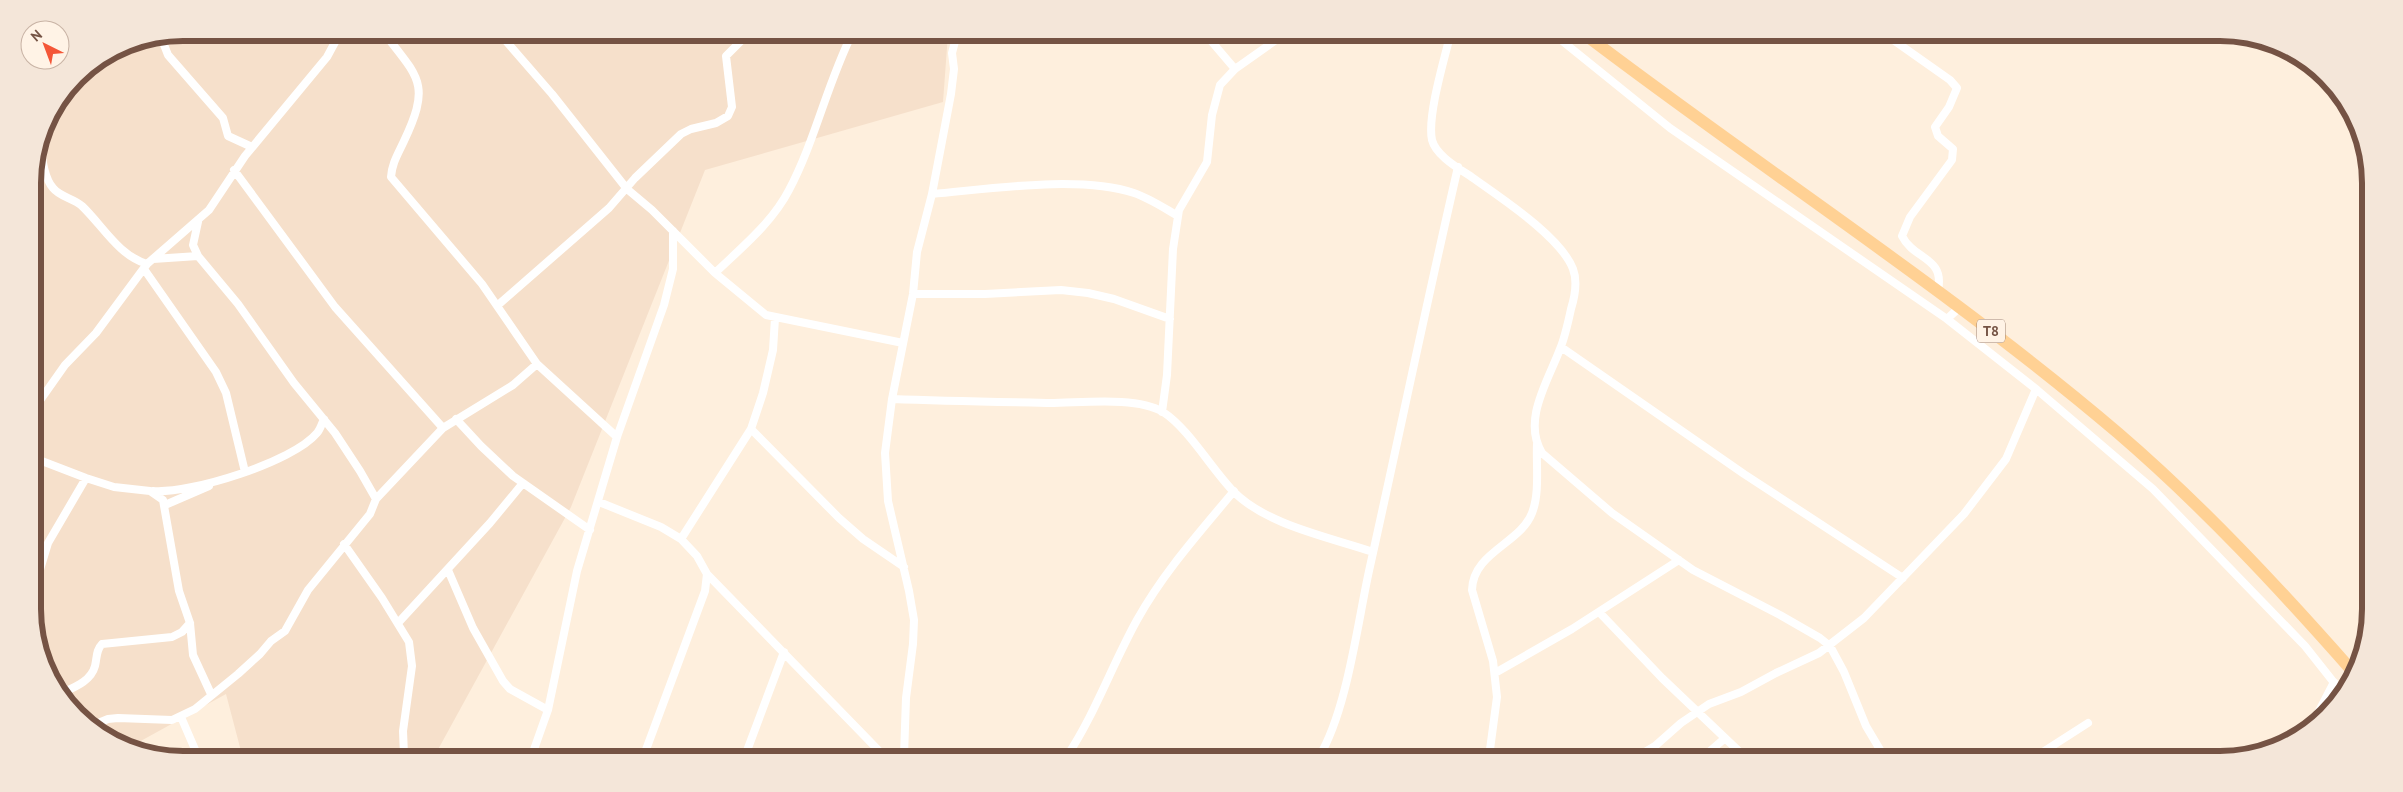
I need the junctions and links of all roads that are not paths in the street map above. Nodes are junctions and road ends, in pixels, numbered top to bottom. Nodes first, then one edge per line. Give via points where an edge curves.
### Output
1 (336, 41) edge
2 (390, 41) edge
3 (506, 41) edge
4 (741, 41) edge
5 (849, 41) edge
6 (955, 41) edge
7 (1211, 41) edge
8 (1275, 41) edge
9 (1449, 41) edge
10 (1562, 41) edge
11 (1594, 41) edge
12 (1895, 41) edge
13 (163, 42) edge
14 (1235, 69) junction
15 (252, 147) junction
16 (43, 158) edge
17 (1458, 167) junction
18 (234, 170) junction
19 (627, 189) junction
20 (932, 194) junction
21 (1178, 216) junction
22 (198, 222) junction
23 (673, 231) junction
24 (198, 256) junction
25 (132, 258) junction
26 (148, 264) junction
27 (715, 273) junction
28 (138, 276) junction
29 (1938, 290) junction
30 (913, 294) junction
31 (498, 305) junction
32 (1960, 307) junction
33 (775, 318) junction
34 (1170, 319) junction
35 (1947, 319) junction
36 (903, 343) junction
37 (1561, 347) junction
38 (537, 364) junction
39 (2036, 389) junction
40 (41, 398) edge
41 (892, 399) junction
42 (1162, 412) junction
43 (324, 419) junction
44 (456, 419) junction
45 (443, 428) junction
46 (751, 430) junction
47 (318, 433) junction
48 (335, 433) junction
49 (617, 437) junction
50 (1536, 444) junction
51 (41, 461) edge
52 (244, 472) junction
53 (86, 478) junction
54 (216, 482) junction
55 (523, 483) junction
56 (150, 491) junction
57 (1234, 492) junction
58 (376, 499) junction
59 (599, 502) junction
60 (165, 505) junction
61 (590, 530) junction
62 (681, 539) junction
63 (344, 544) junction
64 (1374, 552) junction
65 (1679, 560) junction
66 (41, 566) edge
67 (904, 567) junction
68 (448, 570) junction
69 (707, 574) junction
70 (1903, 578) junction
71 (1599, 612) junction
72 (190, 623) junction
73 (398, 623) junction
74 (1830, 646) junction
75 (784, 652) junction
76 (2349, 667) edge
77 (1495, 673) junction
78 (2334, 682) junction
79 (2338, 688) edge
80 (67, 690) edge
81 (211, 694) junction
82 (2320, 709) edge
83 (548, 710) junction
84 (1697, 712) junction
85 (181, 717) junction
86 (99, 723) edge
87 (2088, 723) dead end
88 (1724, 739) junction
89 (1323, 750) edge
90 (1490, 750) edge
91 (1648, 750) edge
92 (1711, 750) edge
93 (1737, 750) edge
94 (1880, 750) edge
95 (2046, 750) edge
96 (196, 751) edge
97 (404, 751) edge
98 (533, 751) edge
99 (646, 751) edge
100 (747, 751) edge
101 (879, 751) edge
102 (904, 751) edge
103 (1071, 751) edge

1 - 15 street via 327,57
2 - 31 street via 415,74 419,85 413,121 392,166 391,177
3 - 19 street
4 - 19 street via 726,56 732,107 728,116 686,130
5 - 27 street via 789,191 770,218
6 - 20 street via 952,53 954,69
7 - 14 street
8 - 14 street
9 - 17 street via 1435,102 1432,140 1437,150
10 - 35 street via 1670,128
11 - 29 main road, T8 via 1747,155
12 - 29 street via 1957,88 1949,108 1934,127 1938,136 1953,150 1952,160 1910,217 1902,236 1939,271
13 - 15 street via 168,55 216,107 228,136
14 - 21 street via 1226,77 1217,94 1207,162
15 - 18 street
16 - 25 street via 53,188 82,206
17 - 37 street via 1532,222 1554,242 1573,268 1576,282
17 - 64 street
18 - 22 street via 210,210
18 - 45 street via 335,306
19 - 23 street
19 - 31 street via 567,247
20 - 21 street via 1082,184 1112,187 1135,194
20 - 30 street via 917,252
21 - 34 street
22 - 24 street via 193,245
22 - 26 street
23 - 27 street
23 - 49 street via 672,269 664,305
24 - 26 street via 185,255
24 - 43 street
25 - 26 street
25 - 28 street
26 - 28 street
26 - 52 street via 226,393
27 - 33 street via 766,315
28 - 40 street
29 - 32 main road, T8
30 - 34 street via 1061,290 1114,299
30 - 36 street
31 - 38 street
32 - 35 street
32 - 76 main road, T8 via 2119,434 2173,482
33 - 36 street
33 - 46 street via 773,350
34 - 42 street
35 - 39 street
36 - 41 street
37 - 50 street via 1537,404 1534,421
37 - 70 street via 1744,474
38 - 44 street via 513,385
38 - 49 street
39 - 70 street via 2006,459 1964,514
39 - 78 street via 2154,489 2269,606
41 - 42 street via 1101,401
41 - 67 street via 885,474 888,502
42 - 57 street
43 - 47 street
43 - 48 street
44 - 45 street
44 - 55 street
45 - 58 street
46 - 62 street
46 - 67 street via 838,518
47 - 48 street
47 - 52 street via 291,451
48 - 58 street
49 - 59 street
50 - 65 street via 1548,460 1578,485
50 - 77 street via 1532,514 1518,531 1493,551 1472,580
51 - 53 street
52 - 54 street
53 - 56 street via 114,487
53 - 66 street via 48,543
54 - 56 street via 164,492
54 - 60 street
55 - 61 street
55 - 68 street
56 - 60 street
57 - 64 street via 1267,516
57 - 103 street via 1178,558 1137,619
58 - 63 street via 370,514
59 - 61 street
59 - 62 street via 661,527
60 - 72 street via 180,590
61 - 83 street via 569,603
62 - 69 street via 697,556
63 - 73 street
63 - 81 street via 308,590 285,630 238,674
64 - 89 street via 1344,690 1330,740
65 - 71 street
65 - 74 street via 1788,619
67 - 102 street via 914,620
68 - 73 street
68 - 83 street via 473,628 503,681 510,689
69 - 75 street
69 - 99 street via 705,591
70 - 74 street via 1864,618
71 - 77 street
71 - 84 street
72 - 80 street via 172,637 102,644 90,676
72 - 81 street via 193,655
73 - 97 street via 412,655 403,731
74 - 84 street
74 - 94 street
75 - 100 street
75 - 101 street
77 - 90 street via 1497,697
78 - 79 street
78 - 82 street
81 - 85 street via 195,710
83 - 98 street
84 - 88 street
84 - 91 street
85 - 86 street via 160,721 118,718
85 - 96 street
87 - 95 street
88 - 92 street
88 - 93 street

